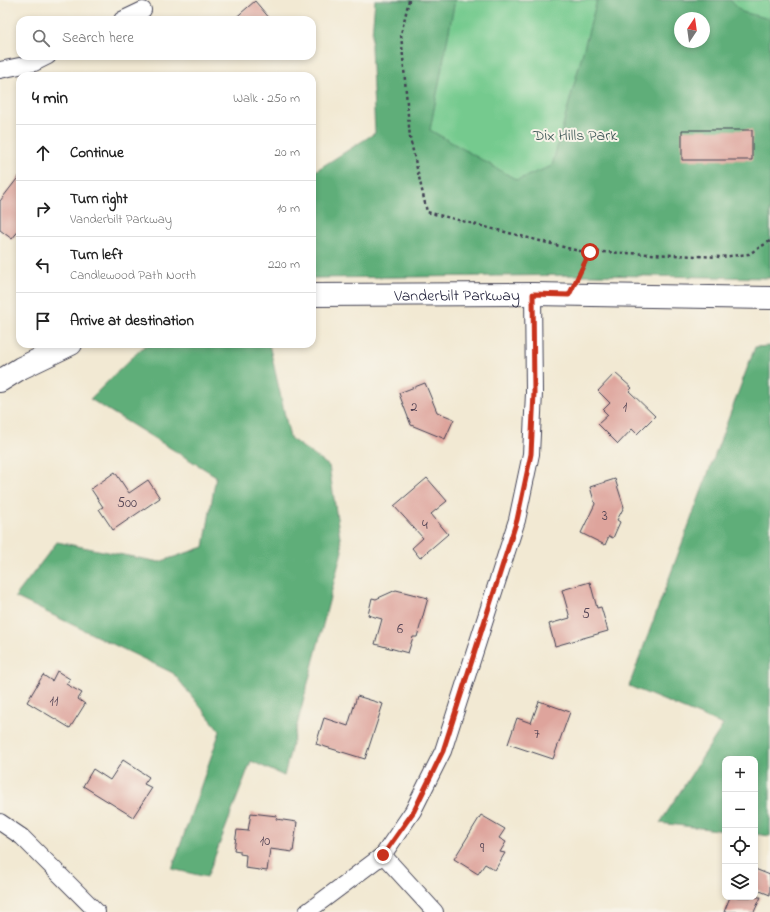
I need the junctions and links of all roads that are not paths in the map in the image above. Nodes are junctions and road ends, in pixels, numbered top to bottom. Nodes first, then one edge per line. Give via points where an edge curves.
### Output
1 (144, 10) dead end
2 (131, 16) edge
3 (40, 60) edge
4 (0, 70) edge
5 (533, 294) junction
6 (316, 295) edge
7 (770, 298) edge
8 (63, 348) edge
9 (0, 381) edge
10 (0, 822) edge
11 (383, 855) junction
12 (97, 912) edge
13 (307, 912) edge
14 (435, 912) edge

1 - 2 street
3 - 4 street
5 - 6 main road, Vanderbilt Parkway
5 - 7 main road, Vanderbilt Parkway
5 - 11 street via 534,393 531,454 517,520 443,751 414,811
8 - 9 main road
10 - 12 street via 22,837
11 - 13 street
11 - 14 street

